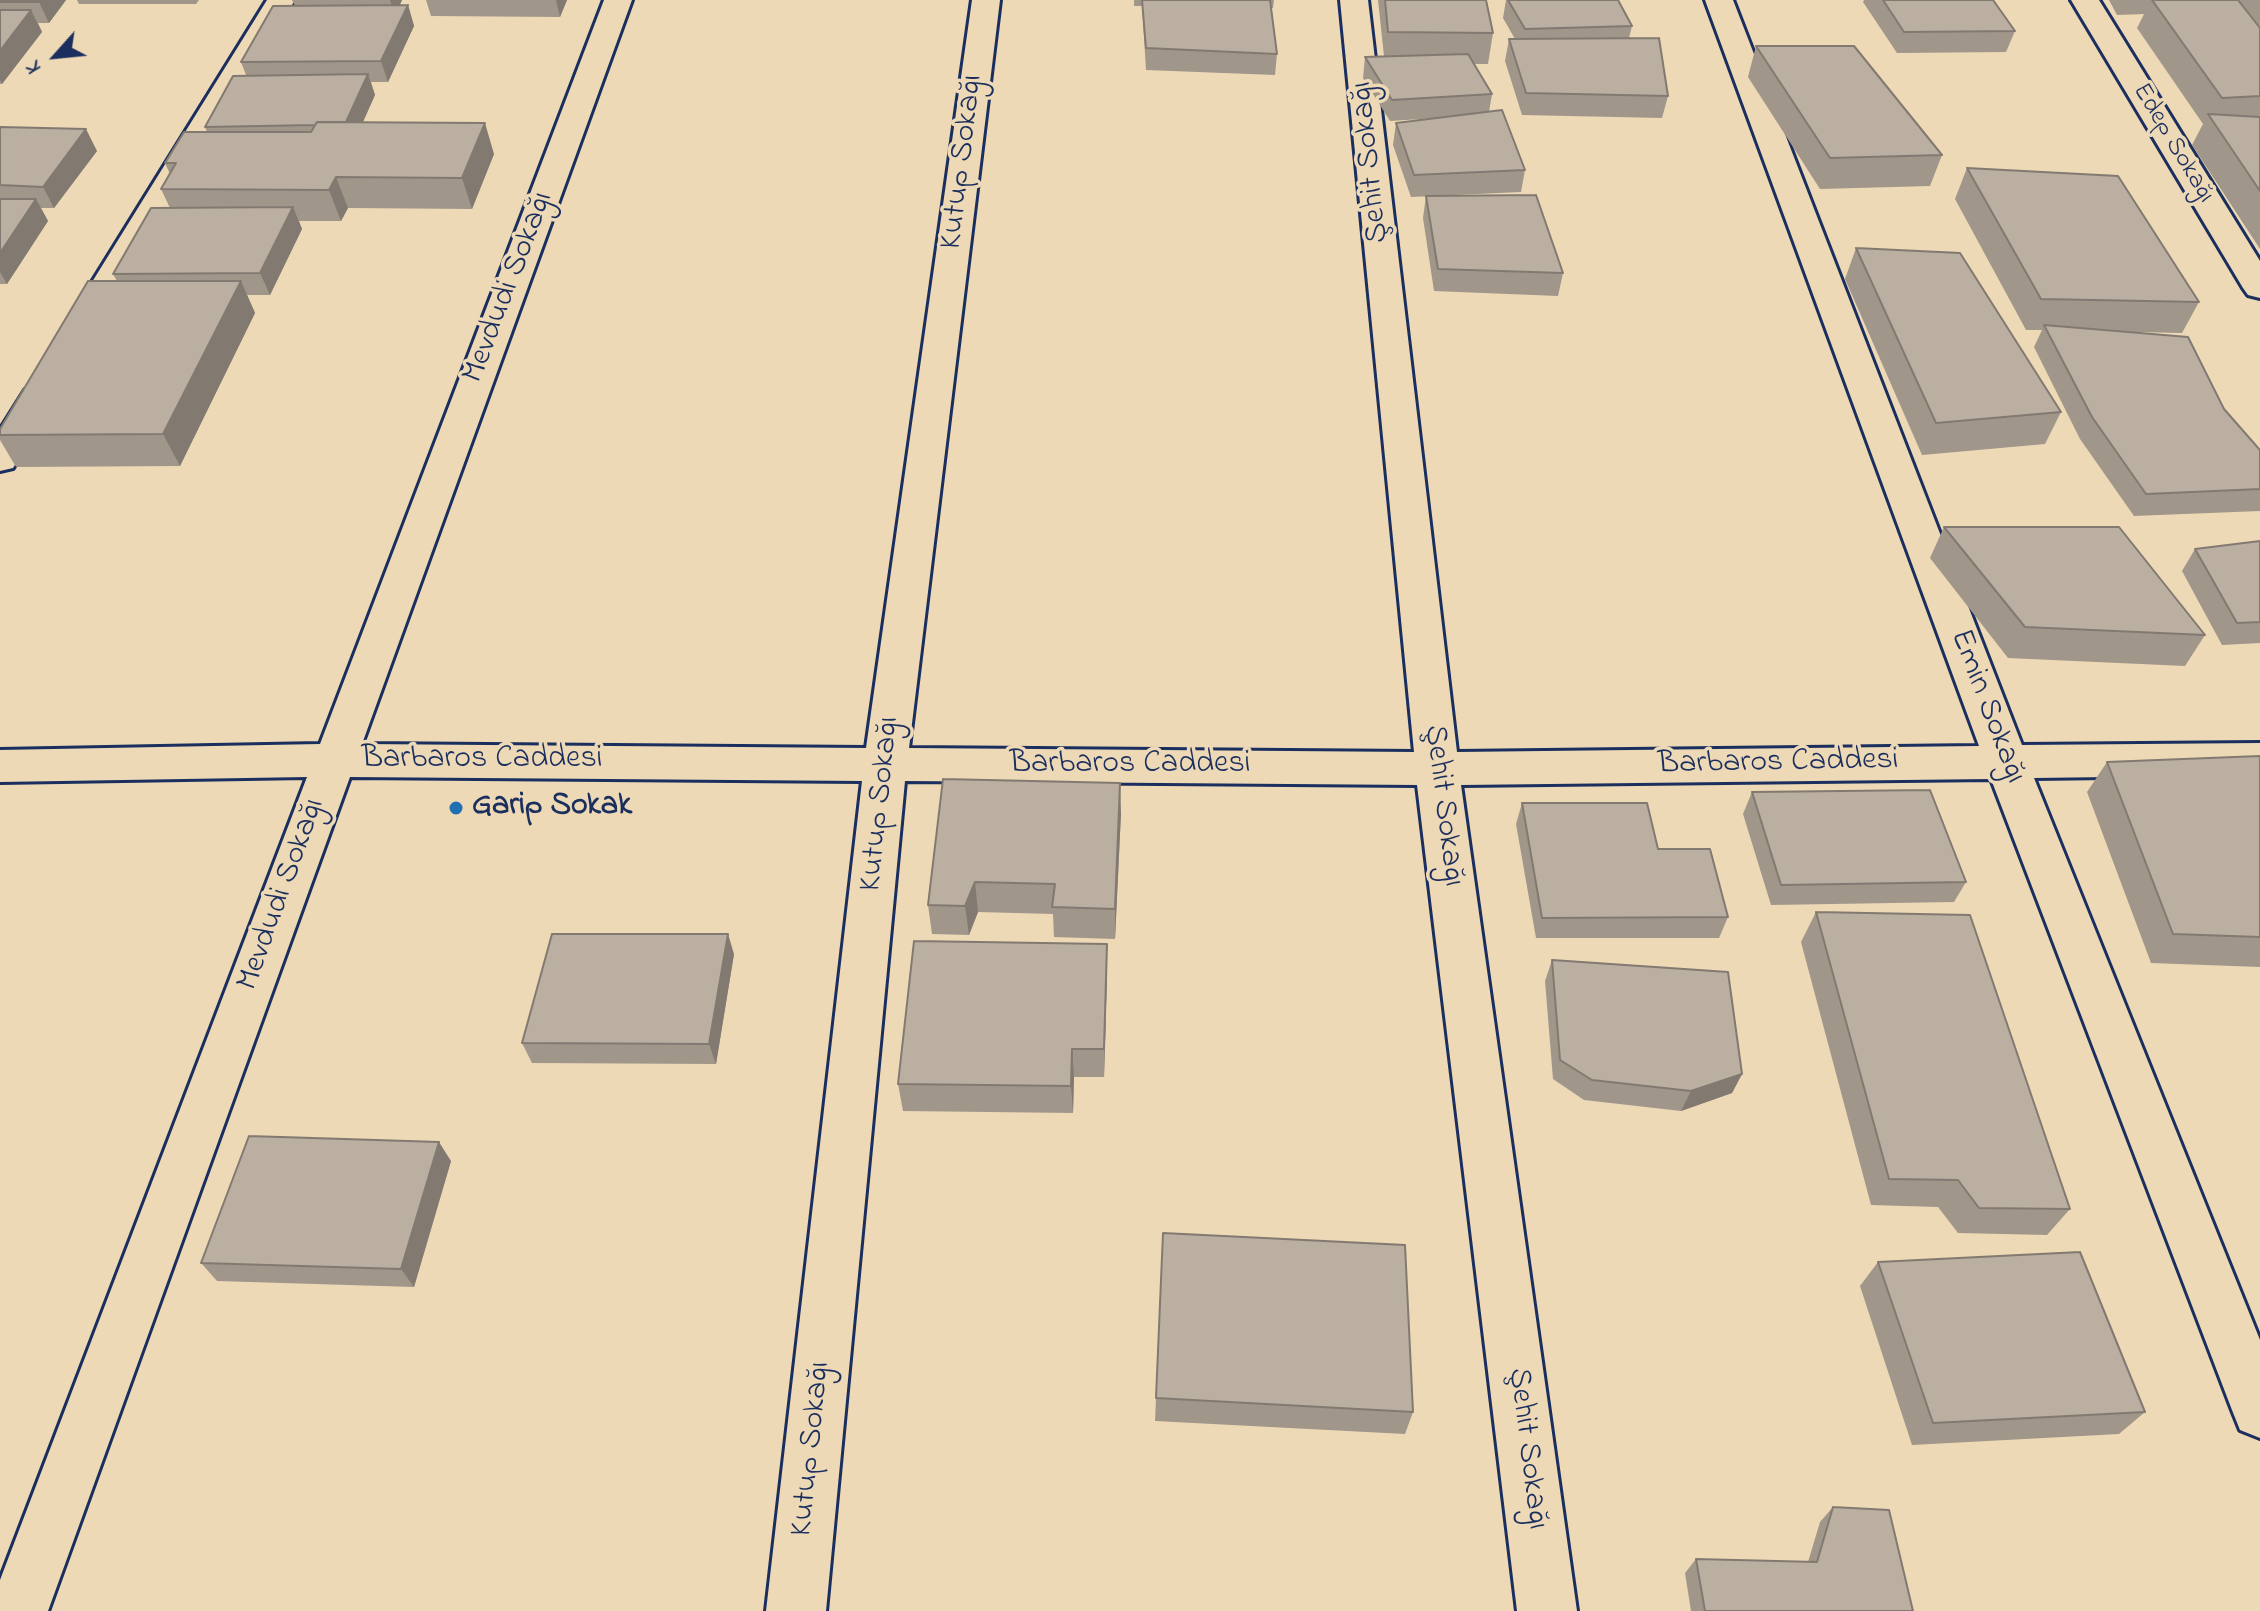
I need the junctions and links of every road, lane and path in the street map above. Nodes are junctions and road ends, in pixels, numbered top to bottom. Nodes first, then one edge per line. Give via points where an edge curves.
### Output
1 (281, 0) edge
2 (618, 0) edge
3 (986, 0) edge
4 (1354, 0) edge
5 (1719, 0) edge
6 (2085, 0) edge
7 (2260, 288) edge
8 (0, 459) edge
9 (2260, 759) edge
10 (333, 760) junction
11 (2006, 761) junction
12 (885, 765) junction
13 (0, 766) edge
14 (1437, 769) junction
15 (2260, 1410) edge
16 (18, 1611) edge
17 (796, 1611) edge
18 (1547, 1611) edge

1 - 8 street
2 - 10 street, Mevdudi Sokağı
3 - 12 street, Kutup Sokağı
4 - 14 street, Şehit Sokağı
5 - 11 street, Emin Sokağı
6 - 7 street, Edep Sokağı
9 - 11 street, Barbaros Caddesi
10 - 12 street, Barbaros Caddesi
10 - 13 street, Barbaros Caddesi
10 - 16 street, Mevdudi Sokağı
11 - 14 street, Barbaros Caddesi
11 - 15 street, Emin Sokağı
12 - 14 street, Barbaros Caddesi
12 - 17 street, Kutup Sokağı
14 - 18 street, Şehit Sokağı

